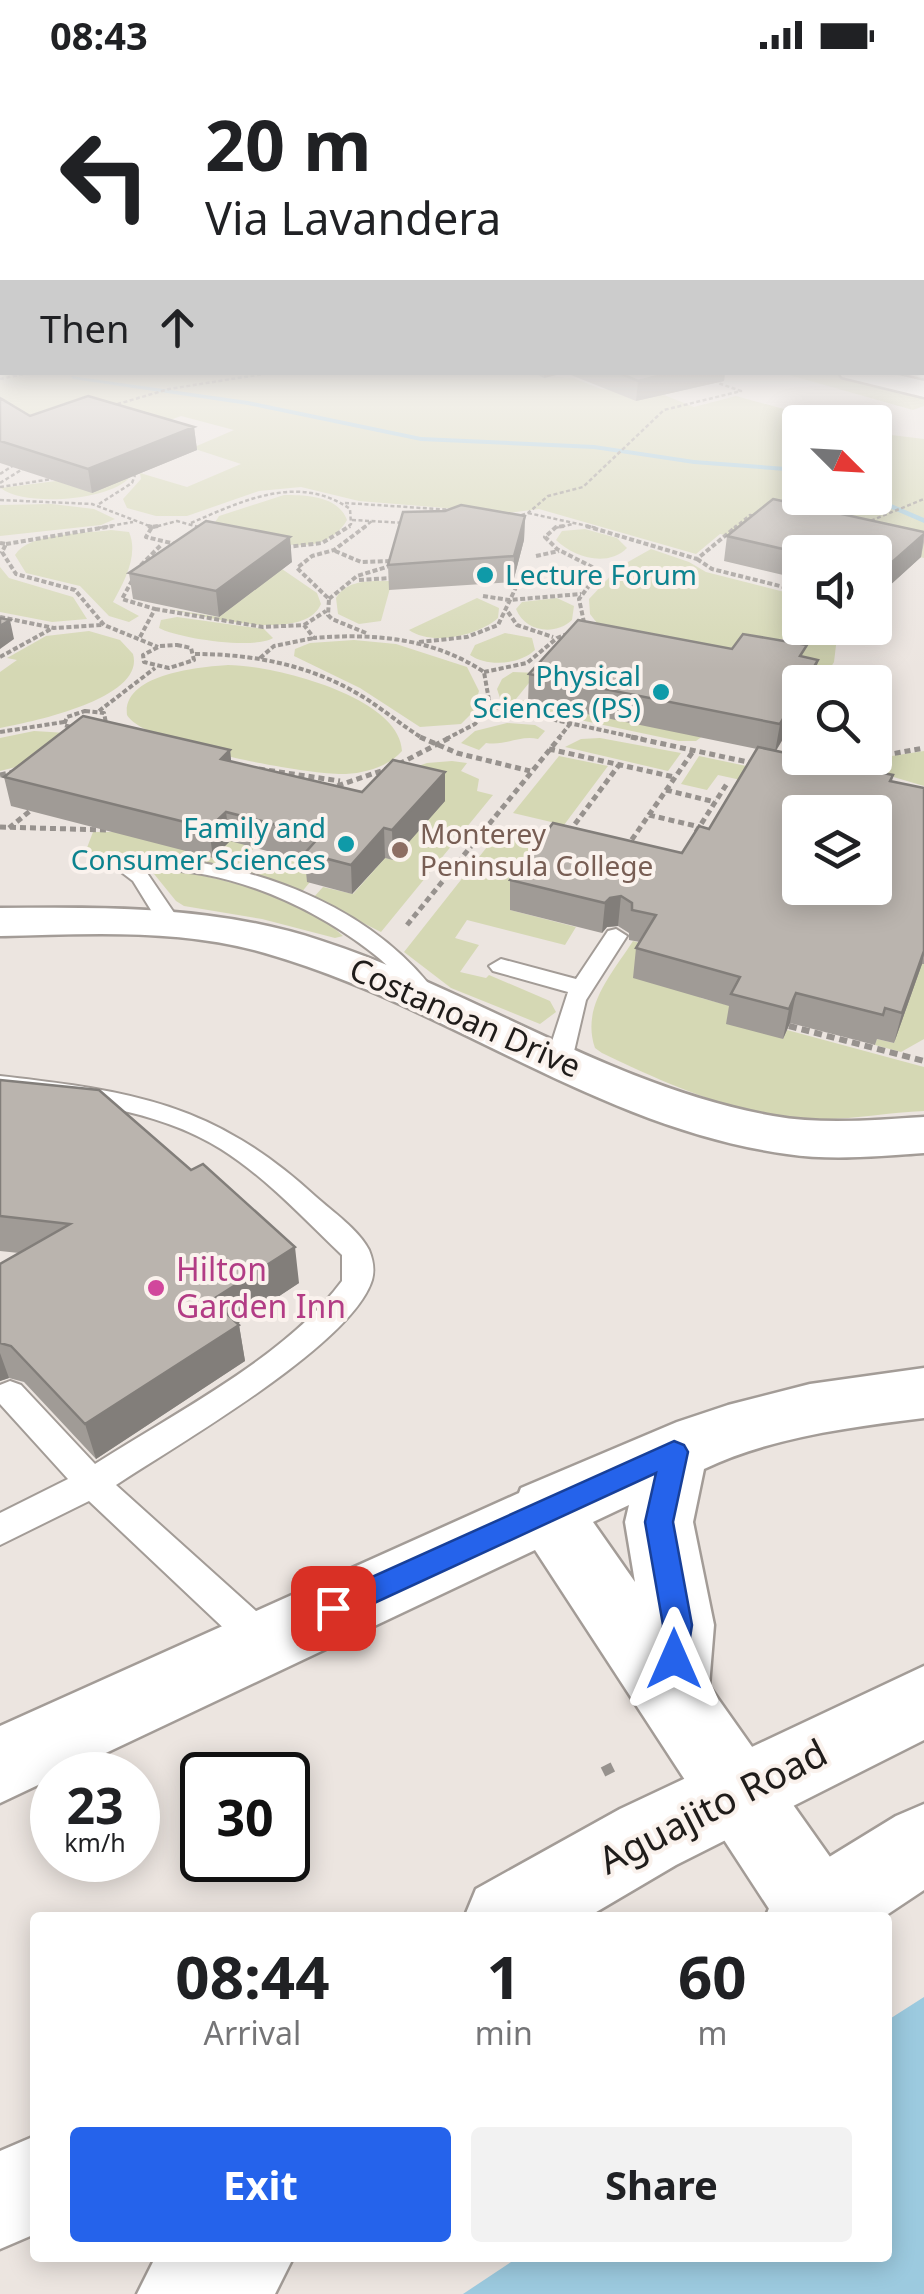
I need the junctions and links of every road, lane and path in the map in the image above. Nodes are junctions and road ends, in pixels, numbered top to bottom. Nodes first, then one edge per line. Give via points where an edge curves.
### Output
1 (23, 463) edge
2 (609, 463) edge
3 (134, 475) edge
4 (52, 479) edge
5 (0, 485) edge
6 (924, 498) edge
7 (0, 500) edge
8 (345, 503) junction
9 (97, 505) junction
10 (464, 511) edge
11 (528, 513) junction
12 (511, 518) edge
13 (768, 519) edge
14 (352, 520) junction
15 (372, 521) junction
16 (135, 522) junction
17 (190, 522) junction
18 (580, 523) junction
19 (415, 524) edge
20 (152, 526) junction
21 (857, 527) edge
22 (200, 537) junction
23 (212, 537) edge
24 (351, 538) junction
25 (364, 540) dead end
26 (3, 544) edge
27 (162, 544) junction
28 (284, 547) edge
29 (334, 550) junction
30 (560, 551) junction
31 (536, 556) dead end
32 (697, 559) junction
33 (392, 578) edge
34 (519, 582) edge
35 (345, 583) junction
36 (782, 586) edge
37 (148, 594) edge
38 (582, 594) junction
39 (483, 596) dead end
40 (328, 598) junction
41 (509, 600) junction
42 (134, 604) junction
43 (155, 609) junction
44 (327, 610) junction
45 (508, 610) junction
46 (0, 618) edge
47 (104, 625) junction
48 (304, 625) junction
49 (54, 628) junction
50 (269, 628) junction
51 (586, 630) junction
52 (377, 635) junction
53 (594, 635) edge
54 (140, 637) junction
55 (552, 637) junction
56 (314, 638) junction
57 (578, 638) edge
58 (413, 643) junction
59 (788, 645) edge
60 (274, 646) junction
61 (158, 647) junction
62 (774, 650) edge
63 (195, 654) junction
64 (0, 657) edge
65 (260, 658) junction
66 (155, 668) junction
67 (484, 672) junction
68 (490, 706) junction
69 (98, 712) junction
70 (64, 722) junction
71 (570, 724) junction
72 (100, 727) junction
73 (0, 732) edge
74 (119, 733) edge
75 (436, 745) junction
76 (924, 748) edge
77 (548, 749) junction
78 (694, 750) junction
79 (892, 754) edge
80 (619, 765) junction
81 (767, 766) edge
82 (254, 768) edge
83 (18, 770) edge
84 (530, 772) junction
85 (0, 775) edge
86 (674, 777) junction
87 (361, 778) junction
88 (317, 780) junction
89 (347, 781) junction
90 (728, 782) dead end
91 (666, 790) junction
92 (370, 791) edge
93 (715, 802) junction
94 (30, 810) edge
95 (649, 815) junction
96 (700, 827) junction
97 (0, 828) edge
98 (9, 828) junction
99 (106, 830) edge
100 (565, 838) edge
101 (692, 840) edge
102 (623, 853) edge
103 (0, 922) edge
104 (170, 923) junction
105 (406, 926) dead end
106 (616, 936) dead end
107 (502, 966) dead end
108 (582, 988) junction
109 (434, 1005) junction
110 (789, 1026) edge
111 (924, 1050) edge
112 (913, 1058) junction
113 (559, 1060) junction
114 (924, 1061) edge
115 (0, 1084) edge
116 (924, 1135) edge
117 (924, 1393) edge
118 (10, 1394) dead end
119 (674, 1452) junction
120 (92, 1483) junction
121 (545, 1510) junction
122 (0, 1530) edge
123 (262, 1641) junction
124 (671, 1693) junction
125 (924, 1702) edge
126 (0, 1765) edge
127 (610, 1768) dead end
128 (615, 1786) dead end
129 (740, 1792) junction
130 (924, 1844) edge
131 (516, 1912) edge
132 (811, 1912) edge
133 (815, 1912) edge
134 (30, 2185) edge
135 (0, 2202) edge
136 (238, 2262) edge
137 (185, 2294) edge

1 - 5 path via 31,464
2 - 11 path via 583,487 548,496
3 - 9 path via 126,488
4 - 5 path
6 - 21 path
7 - 9 path
8 - 10 path
8 - 14 path
8 - 17 path via 286,491
9 - 16 path
11 - 12 path
11 - 18 path
13 - 32 path via 750,515
14 - 15 path
14 - 28 path via 328,542
15 - 19 path
15 - 24 path
16 - 20 path
16 - 26 path
17 - 20 path
17 - 22 path via 203,529
18 - 30 path via 548,532 548,543
18 - 32 path
20 - 27 path via 146,537
22 - 23 path
22 - 27 path
24 - 25 path
24 - 29 path
26 - 47 path via 16,574 74,590
27 - 42 path via 123,596
29 - 35 path via 360,562 394,563
29 - 40 path via 298,568
30 - 31 path
30 - 38 path via 600,571
32 - 36 path
33 - 35 path
34 - 41 path
35 - 40 path
37 - 42 path
38 - 41 path
38 - 51 path
39 - 41 path
40 - 44 path
41 - 45 path
42 - 43 path
43 - 50 path
43 - 54 path
44 - 48 path
44 - 52 path via 339,624
45 - 55 path via 517,625
45 - 58 path via 488,631
46 - 49 path
47 - 49 path
47 - 54 path
48 - 50 path
48 - 56 path
49 - 64 path
50 - 60 path via 279,635
51 - 53 path
51 - 55 path
51 - 57 path
52 - 56 path
52 - 58 path
54 - 61 path
55 - 67 path via 536,658
56 - 60 path
58 - 67 path
59 - 62 path
60 - 65 path
61 - 63 path via 184,646
61 - 66 path via 142,659
63 - 65 path
63 - 66 path via 181,666
65 - 75 path via 347,688
66 - 69 path
67 - 68 path
68 - 71 path
68 - 75 path via 475,724
69 - 70 path via 78,712
69 - 72 path via 108,720
70 - 72 path via 77,731
70 - 73 path
71 - 77 path
71 - 78 path
72 - 74 path
75 - 84 path
75 - 87 path
76 - 79 path
77 - 80 path
77 - 84 path
78 - 81 path
78 - 86 path
80 - 86 path
80 - 100 path
82 - 88 path
83 - 85 path
84 - 105 path
86 - 91 path
87 - 89 path
87 - 92 path
88 - 89 path
88 - 89 path via 321,792
90 - 93 path
91 - 93 path
91 - 95 path
93 - 96 path
94 - 98 path
95 - 96 path
95 - 102 path
96 - 101 path
97 - 98 path
98 - 99 path
103 - 104 street, Costanoan Drive
104 - 109 street, Costanoan Drive via 306,950
104 - 109 lane via 153,892 123,865 189,866 302,902 390,956
106 - 108 lane
107 - 108 lane
108 - 113 lane
109 - 113 street, Costanoan Drive
110 - 112 path
111 - 112 path
112 - 114 path
113 - 116 street, Costanoan Drive via 692,1113 774,1135
115 - 120 lane via 149,1106 191,1122 266,1170 355,1250 360,1262 357,1284 316,1329
117 - 119 street via 772,1416
118 - 120 lane
119 - 121 street
119 - 124 street via 659,1522 678,1625
120 - 122 lane
120 - 123 lane
121 - 123 street
121 - 124 street
123 - 126 street
124 - 129 street
125 - 129 street, Aguajito Road
127 - 128 path
129 - 131 street, Aguajito Road
129 - 132 street
130 - 133 street
134 - 135 street
136 - 137 street

